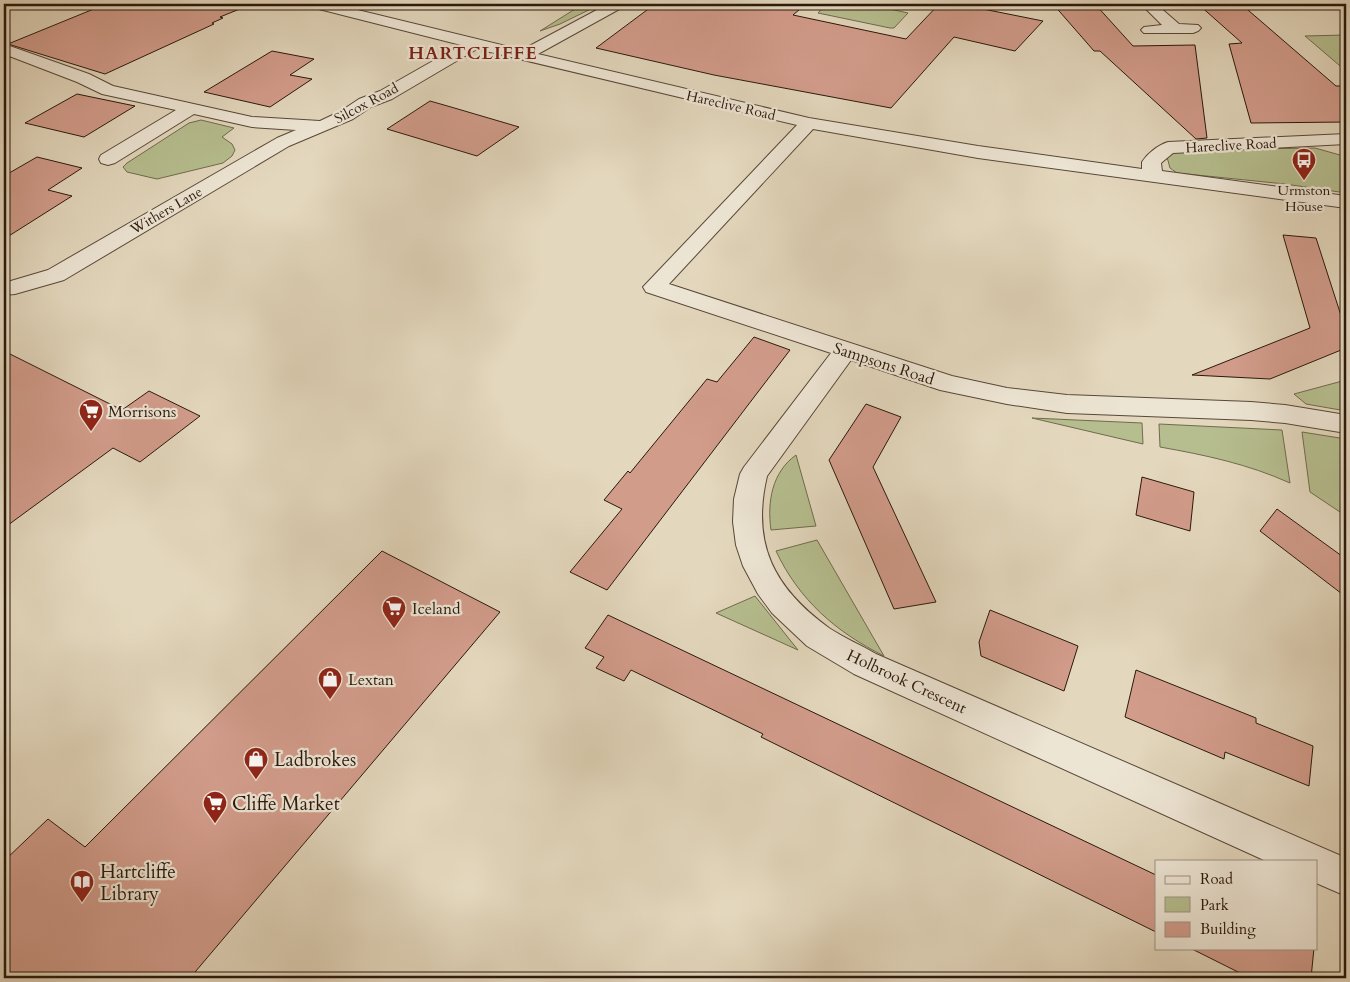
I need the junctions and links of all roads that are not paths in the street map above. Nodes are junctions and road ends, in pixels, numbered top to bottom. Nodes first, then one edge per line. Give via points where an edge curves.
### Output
1 (316, 4) edge
2 (618, 4) edge
3 (1148, 4) edge
4 (410, 28) junction
5 (1193, 28) dead end
6 (1175, 29) junction
7 (1149, 30) dead end
8 (474, 44) junction
9 (4, 49) edge
10 (522, 56) junction
11 (28, 58) junction
12 (552, 63) junction
13 (488, 64) dead end
14 (4, 69) edge
15 (454, 71) dead end
16 (365, 103) junction
17 (190, 108) junction
18 (348, 115) junction
19 (809, 123) junction
20 (322, 126) junction
21 (1338, 139) edge
22 (1346, 154) edge
23 (108, 159) dead end
24 (1153, 176) junction
25 (1346, 202) edge
26 (7, 289) dead end
27 (845, 351) junction
28 (1346, 424) edge
29 (1307, 860) edge
30 (1318, 865) edge
31 (1346, 877) edge

1 - 4 street, Hareclive Road
2 - 10 street
3 - 6 street
4 - 8 street, Hareclive Road
4 - 16 street via 427,48 420,62 375,92
5 - 6 street
6 - 7 street
8 - 10 street, Hareclive Road
8 - 16 street, Silcox Road via 386,95
9 - 11 street, Silcox Road
10 - 12 street, Hareclive Road
11 - 14 street
11 - 17 street, Silcox Road via 108,90
12 - 13 street via 512,60
12 - 19 street, Hareclive Road
15 - 18 street via 429,80 402,96
16 - 18 street, Silcox Road
17 - 20 street, Silcox Road via 261,124
17 - 23 street
18 - 20 street, Silcox Road
19 - 24 street, Hareclive Road via 978,152
19 - 27 street, Sampsons Road via 654,287
20 - 26 street, Withers Lane via 283,142 56,275
21 - 22 street, Hareclive Road
21 - 24 street, Hareclive Road via 1168,148 1151,162
24 - 25 street, Hareclive Road
27 - 28 street, Sampsons Road via 949,384 1007,396 1067,404 1251,411
27 - 29 street, Holbrook Crescent via 754,474 748,493 747,534 755,560 773,592 819,637 865,664
30 - 31 street

